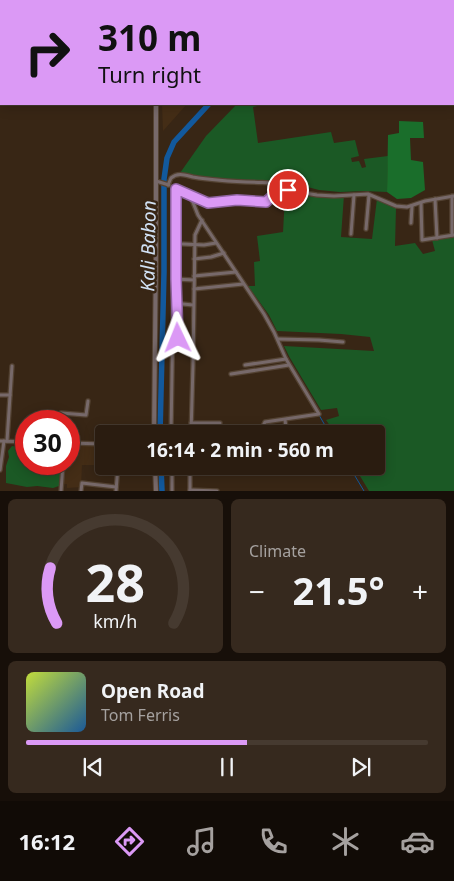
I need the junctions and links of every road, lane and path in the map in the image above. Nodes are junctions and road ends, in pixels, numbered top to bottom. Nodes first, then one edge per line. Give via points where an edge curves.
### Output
1 (156, 105) edge
2 (157, 181) junction
3 (168, 184) junction
4 (175, 188) junction
5 (280, 189) junction
6 (190, 195) junction
7 (354, 195) junction
8 (369, 195) junction
9 (453, 196) edge
10 (435, 199) junction
11 (421, 203) junction
12 (412, 206) junction
13 (202, 220) junction
14 (410, 223) dead end
15 (366, 229) dead end
16 (352, 234) dead end
17 (453, 235) edge
18 (437, 238) junction
19 (216, 243) junction
20 (183, 244) dead end
21 (195, 245) junction
22 (224, 253) junction
23 (194, 259) junction
24 (236, 272) junction
25 (194, 278) junction
26 (175, 279) junction
27 (243, 284) junction
28 (194, 289) junction
29 (183, 304) dead end
30 (193, 305) junction
31 (280, 339) junction
32 (193, 341) junction
33 (342, 342) dead end
34 (286, 359) junction
35 (245, 365) dead end
36 (12, 366) dead end
37 (290, 366) junction
38 (231, 374) dead end
39 (0, 395) edge
40 (10, 395) junction
41 (88, 402) dead end
42 (80, 415) edge
43 (285, 420) junction
44 (191, 423) joint
45 (220, 423) dead end
46 (154, 425) edge
47 (171, 425) edge
48 (264, 425) edge
49 (286, 425) edge
50 (4, 441) edge
51 (80, 444) edge
52 (95, 444) edge
53 (0, 470) edge
54 (62, 475) edge
55 (117, 475) edge
56 (155, 475) edge
57 (172, 475) edge
58 (190, 475) edge
59 (116, 489) edge
60 (190, 490) edge
61 (61, 491) edge
62 (81, 491) edge
63 (156, 491) edge
64 (172, 491) edge
65 (217, 491) edge

1 - 2 street
2 - 3 street
2 - 46 street via 152,233
3 - 4 street
3 - 5 street via 178,174 232,182 276,183 280,184
4 - 6 street
4 - 26 street
5 - 6 street via 266,202 208,203
5 - 7 street via 317,195
6 - 13 street
7 - 8 street
7 - 16 street
8 - 12 street via 396,206
8 - 15 street
9 - 10 street
9 - 17 street
10 - 11 street
10 - 18 street
11 - 12 street
11 - 18 street via 422,240
12 - 14 street
13 - 19 street
13 - 21 street via 195,235
17 - 18 street
19 - 21 street
19 - 22 street
20 - 21 street
21 - 23 street
22 - 23 street
22 - 24 street
23 - 25 street
24 - 25 street
24 - 27 street
25 - 26 street
25 - 28 street
26 - 32 street via 178,338
26 - 47 street
27 - 28 street
27 - 31 street
28 - 30 street
29 - 30 street
30 - 32 street
31 - 33 street
31 - 34 street
32 - 44 street
34 - 35 street
34 - 37 street
36 - 40 street
37 - 38 street
37 - 43 street via 319,414
39 - 40 street
40 - 50 street
41 - 42 street via 86,415
43 - 48 street via 265,422
43 - 49 street
44 - 45 street
50 - 53 street
51 - 52 street
54 - 61 street
55 - 59 street
56 - 63 street
57 - 64 street
58 - 60 street
59 - 62 street via 82,484
60 - 65 street

